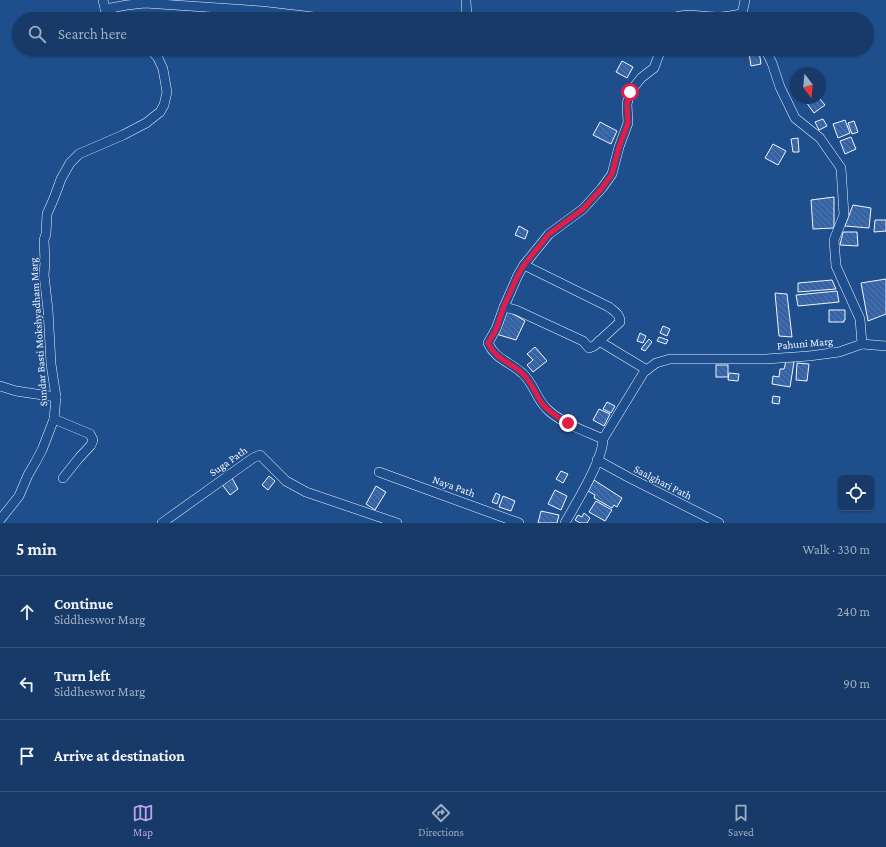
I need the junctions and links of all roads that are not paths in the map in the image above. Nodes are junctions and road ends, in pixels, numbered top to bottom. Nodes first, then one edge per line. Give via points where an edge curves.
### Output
1 (466, 0) edge
2 (745, 0) edge
3 (104, 5) edge
4 (271, 12) edge
5 (467, 12) edge
6 (744, 12) edge
7 (156, 56) edge
8 (658, 56) edge
9 (768, 56) edge
10 (524, 265) junction
11 (504, 306) junction
12 (599, 341) junction
13 (862, 344) junction
14 (886, 346) edge
15 (647, 370) junction
16 (0, 386) edge
17 (56, 397) junction
18 (54, 419) junction
19 (603, 439) junction
20 (597, 460) junction
21 (380, 472) dead end
22 (63, 478) dead end
23 (0, 520) edge
24 (162, 523) edge
25 (397, 523) edge
26 (519, 523) edge
27 (565, 523) edge
28 (719, 523) edge

1 - 5 street
2 - 6 street
3 - 4 street via 145,4
7 - 17 street, Sundar Basti Mokshyadham Marg via 163,69 167,92 160,112 146,123 79,154 70,162 47,214 44,274 50,364
8 - 10 street via 654,68 641,78 630,92 627,104 628,123 612,174 583,209 549,234
9 - 13 street via 795,118 820,138 841,168 844,215 834,240 836,266 860,319
10 - 11 street
10 - 12 street via 617,313 620,322
11 - 12 street via 583,341 589,348
11 - 19 street via 496,330 488,343 492,351 522,373 541,402 554,415
12 - 15 street
13 - 14 street
13 - 15 street, Pahuni Marg via 839,352 809,356 766,359 670,358 656,363
15 - 19 street, Pahuni Marg
16 - 17 street
17 - 18 street, Sundar Basti Mokshyadham Marg
18 - 22 street via 90,434 93,440 91,446
18 - 23 street, Sundar Basti Mokshyadham Marg via 36,464 19,496
19 - 20 street, Pahuni Marg via 603,447
20 - 27 street, Pahuni Marg
20 - 28 street, Saalghari Path
21 - 26 street, Naya Path
24 - 25 street, Suga Path via 260,455 286,481 306,492

